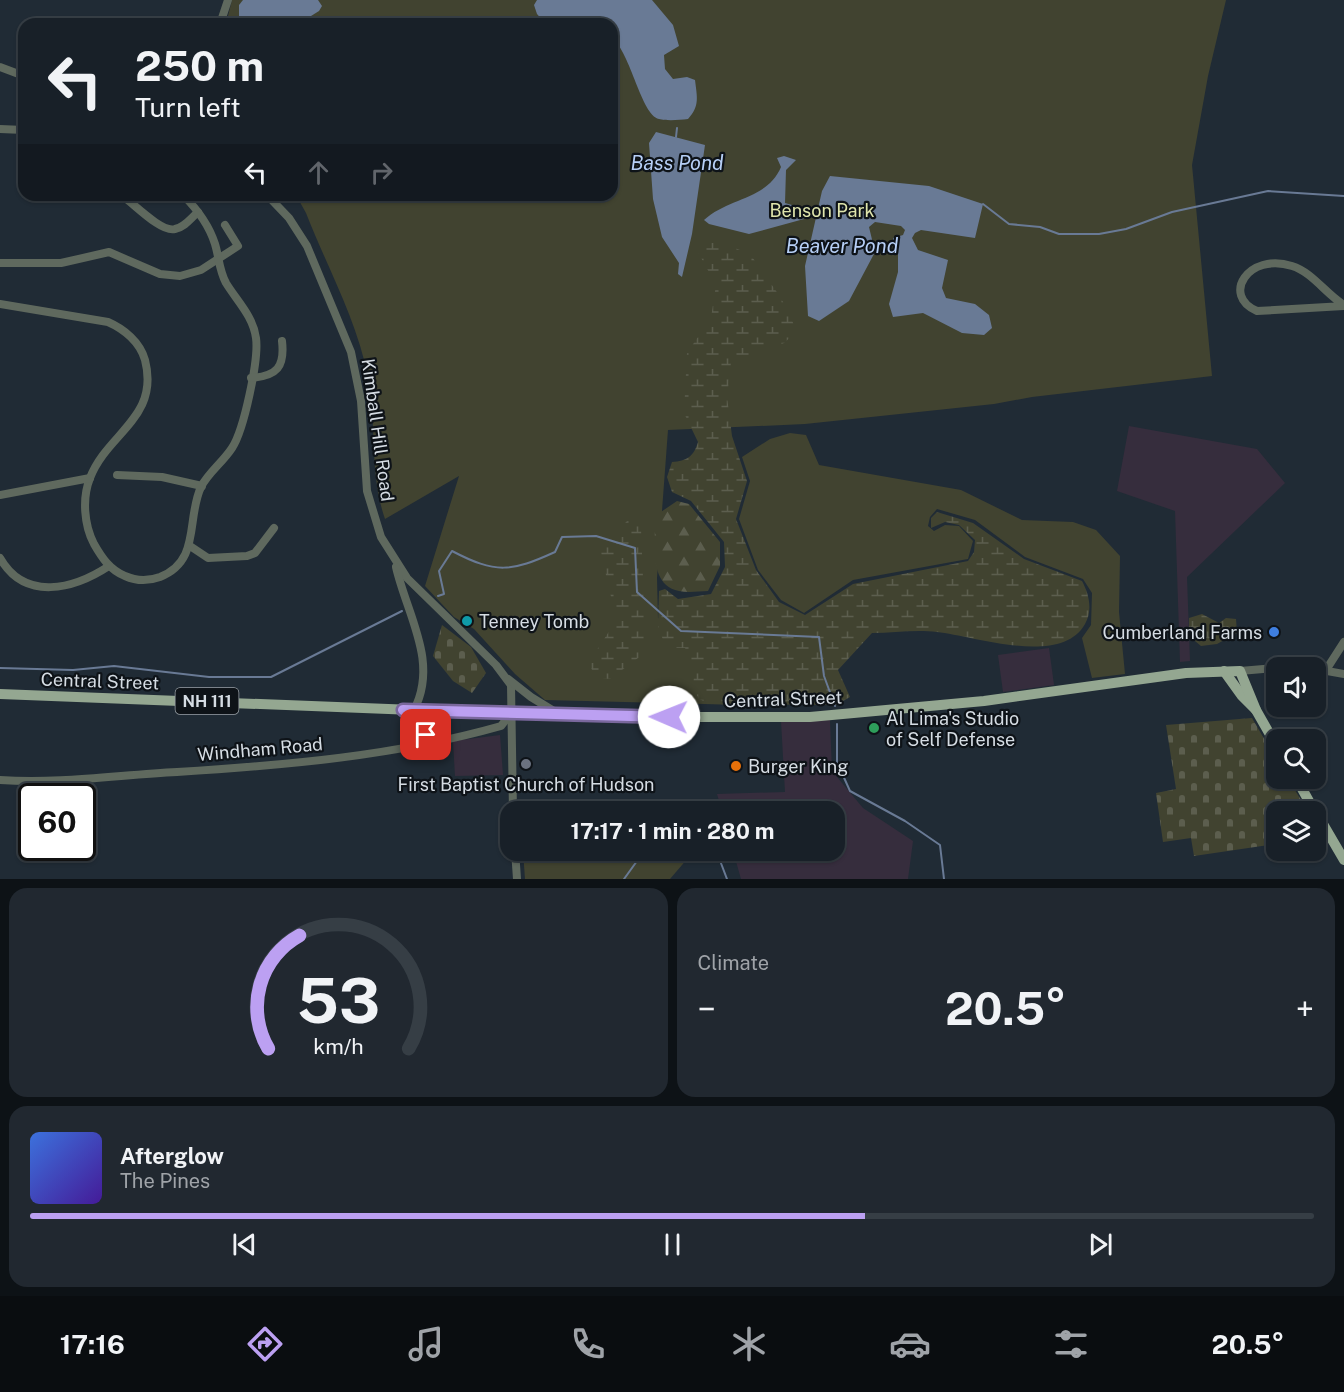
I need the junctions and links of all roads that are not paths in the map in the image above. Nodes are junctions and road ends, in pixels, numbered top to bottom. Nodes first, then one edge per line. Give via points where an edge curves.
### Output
1 (228, 0) edge
2 (222, 18) edge
3 (0, 67) edge
4 (18, 74) edge
5 (0, 129) edge
6 (18, 130) edge
7 (129, 201) edge
8 (188, 201) edge
9 (273, 201) edge
10 (198, 212) junction
11 (225, 225) dead end
12 (218, 261) junction
13 (0, 263) edge
14 (0, 304) edge
15 (1344, 306) edge
16 (282, 341) dead end
17 (252, 378) junction
18 (117, 475) dead end
19 (90, 478) junction
20 (202, 486) junction
21 (0, 495) edge
22 (273, 528) dead end
23 (190, 546) junction
24 (0, 558) edge
25 (396, 563) junction
26 (109, 566) junction
27 (1344, 642) edge
28 (1344, 651) edge
29 (1266, 669) edge
30 (1326, 670) junction
31 (1224, 671) junction
32 (1240, 671) junction
33 (1344, 674) edge
34 (506, 676) junction
35 (0, 694) edge
36 (408, 710) junction
37 (1256, 710) junction
38 (512, 712) junction
39 (557, 713) junction
40 (1267, 729) edge
41 (425, 744) junction
42 (0, 780) edge
43 (513, 801) edge
44 (1326, 830) edge
45 (1344, 860) edge
46 (516, 861) edge
47 (517, 879) edge

1 - 2 street
3 - 4 street
5 - 6 street
7 - 10 street via 171,230 184,225
8 - 10 street
9 - 25 street, Kimball Hill Road via 307,246 348,344 359,384 370,507
10 - 12 street via 211,235
11 - 12 street via 238,246
12 - 13 street via 180,276 160,274 109,252 61,262
12 - 17 street via 254,329
14 - 19 street via 108,322 130,336 144,357 148,381 141,407
15 - 15 street via 1293,266 1257,265 1243,278 1244,299 1257,311
16 - 17 street via 283,356 275,371
17 - 20 street via 238,438
18 - 20 street via 162,477
19 - 21 street
19 - 26 street via 86,521
20 - 23 street
22 - 23 street via 255,553 248,556 208,558
23 - 26 street via 176,568 153,579 132,579
24 - 26 street via 13,574 42,588 81,582
25 - 34 street, Kimball Hill Road via 418,590
25 - 36 street via 424,670 422,695
27 - 30 street
28 - 30 street
29 - 32 street, Central Street
30 - 33 street
31 - 32 main road, Central Street / NH 111
31 - 37 main road
31 - 39 main road, Central Street / NH 111 via 984,701 810,717
32 - 37 main road
34 - 38 street via 511,685
34 - 39 street, Kimball Hill Road
35 - 36 main road, Central Street / NH 111
36 - 38 main road, Central Street / NH 111
36 - 41 main road via 424,728
37 - 40 main road
38 - 39 main road, Central Street / NH 111
38 - 41 street, Windham Road via 501,726
38 - 43 street
41 - 42 street, Windham Road via 283,766 69,780
44 - 45 main road
46 - 47 street

